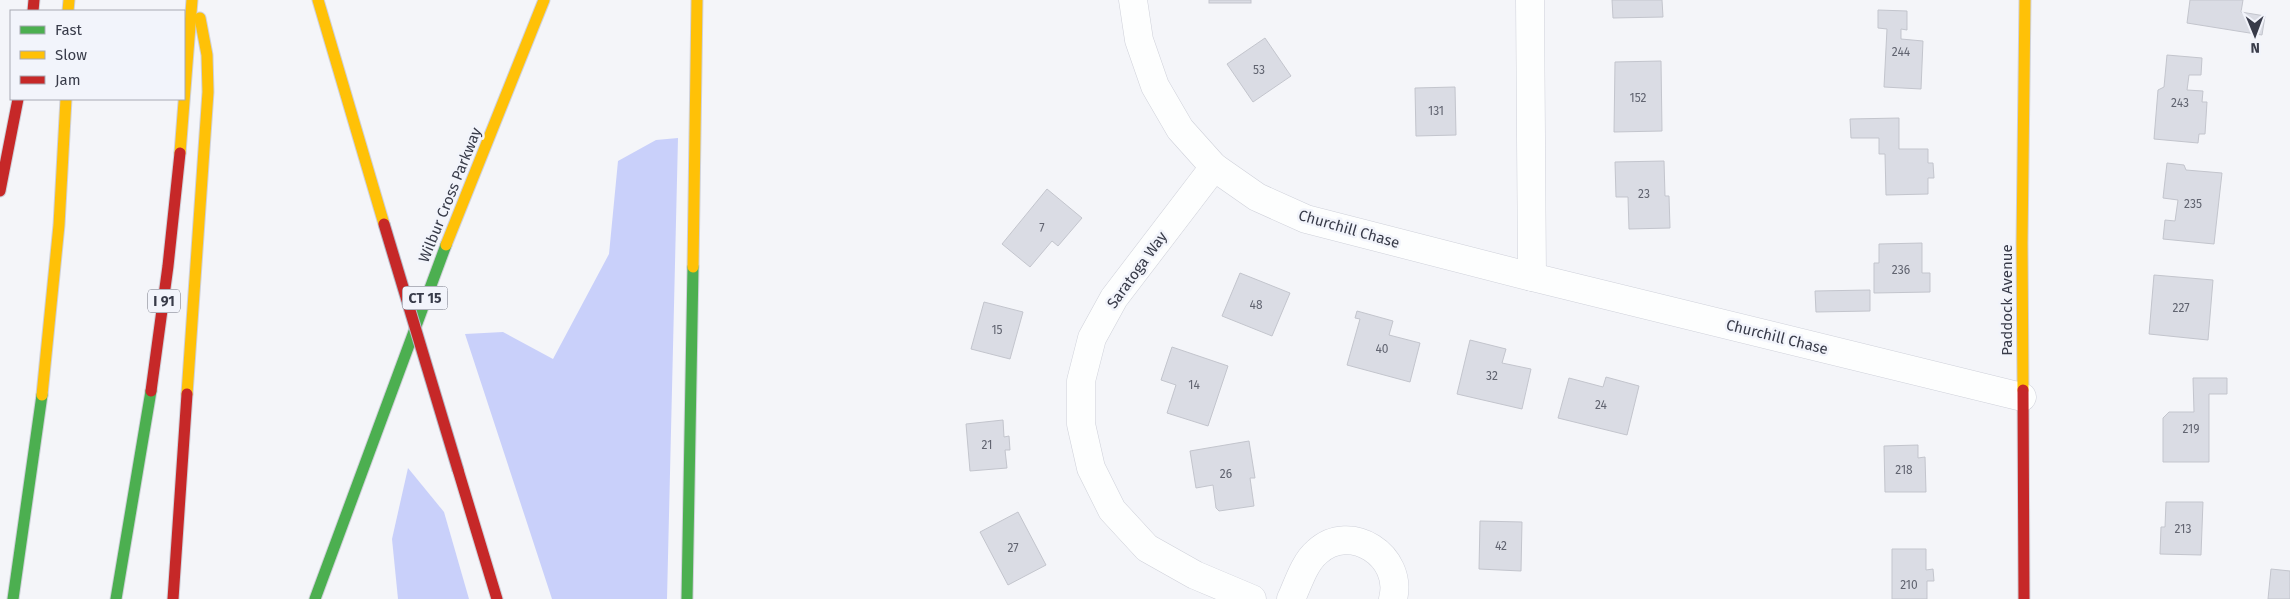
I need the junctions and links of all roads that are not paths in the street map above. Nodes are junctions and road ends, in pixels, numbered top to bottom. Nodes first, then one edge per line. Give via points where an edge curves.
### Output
1 (193, 0) edge
2 (318, 0) edge
3 (544, 0) edge
4 (697, 0) edge
5 (1133, 0) edge
6 (1530, 0) edge
7 (2025, 0) edge
8 (18, 100) edge
9 (66, 100) edge
10 (1214, 167) junction
11 (0, 191) edge
12 (1532, 277) junction
13 (2022, 397) junction
14 (13, 599) edge
15 (116, 599) edge
16 (173, 599) edge
17 (315, 599) edge
18 (497, 599) edge
19 (687, 599) edge
20 (1252, 599) edge
21 (1291, 599) edge
22 (1392, 599) edge
23 (2024, 599) edge

1 - 15 main road, I 91 via 165,290
1 - 16 main road via 201,23 209,70
2 - 18 main road, bridge
3 - 17 main road, Wilbur Cross Parkway / CT 15 via 426,295
4 - 19 main road
5 - 10 street, Churchill Chase via 1139,40 1155,86 1180,129
6 - 12 street
7 - 13 main road, Paddock Avenue
8 - 11 main road
9 - 14 main road via 52,307
10 - 12 street, Churchill Chase via 1257,196 1306,219
10 - 20 street, Saratoga Way via 1114,298 1092,338 1081,382 1081,424 1091,468 1112,510 1147,548 1195,575
12 - 13 street, Churchill Chase
13 - 23 main road, Paddock Avenue
21 - 22 street via 1316,552 1324,546 1357,540 1382,555 1394,586

